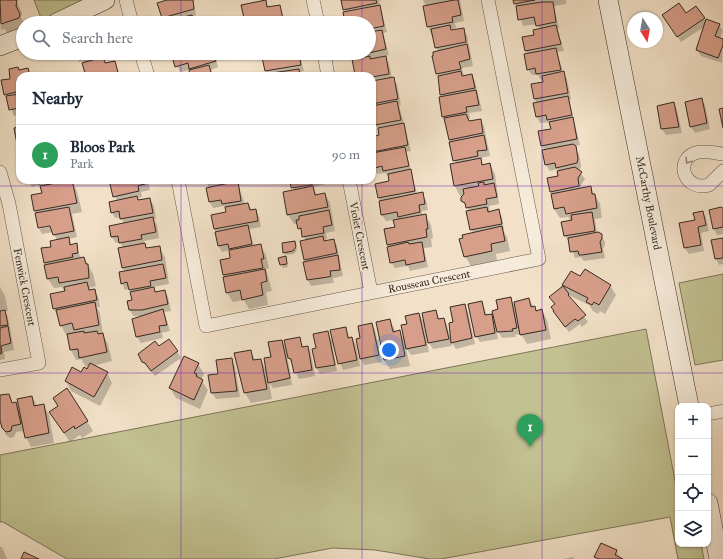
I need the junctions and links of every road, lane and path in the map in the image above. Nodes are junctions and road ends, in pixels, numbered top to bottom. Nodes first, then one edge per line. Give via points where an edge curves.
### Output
1 (105, 0) edge
2 (126, 0) edge
3 (313, 0) edge
4 (488, 0) edge
5 (608, 0) edge
6 (71, 16) edge
7 (130, 16) edge
8 (316, 16) edge
9 (16, 40) edge
10 (0, 46) edge
11 (143, 60) edge
12 (325, 60) edge
13 (147, 72) edge
14 (327, 72) edge
15 (723, 154) edge
16 (723, 171) edge
17 (0, 172) edge
18 (179, 184) edge
19 (350, 184) edge
20 (371, 292) junction
21 (0, 370) edge
22 (688, 403) edge
23 (723, 411) edge
24 (711, 413) edge
25 (710, 511) edge
26 (719, 559) edge

1 - 6 main road
2 - 7 street
3 - 8 street
4 - 20 street, Rousseau Crescent via 539,259
5 - 22 main road, McCarthy Boulevard
9 - 10 main road
11 - 13 street
12 - 14 street
15 -> 16 street via 699,152 685,162 684,168 687,180 703,187 714,182
17 - 21 street, Fenwick Crescent via 9,204 39,363
18 - 20 street, Rousseau Crescent via 206,326
19 - 20 street, Violet Crescent
23 - 24 street
25 - 26 main road

